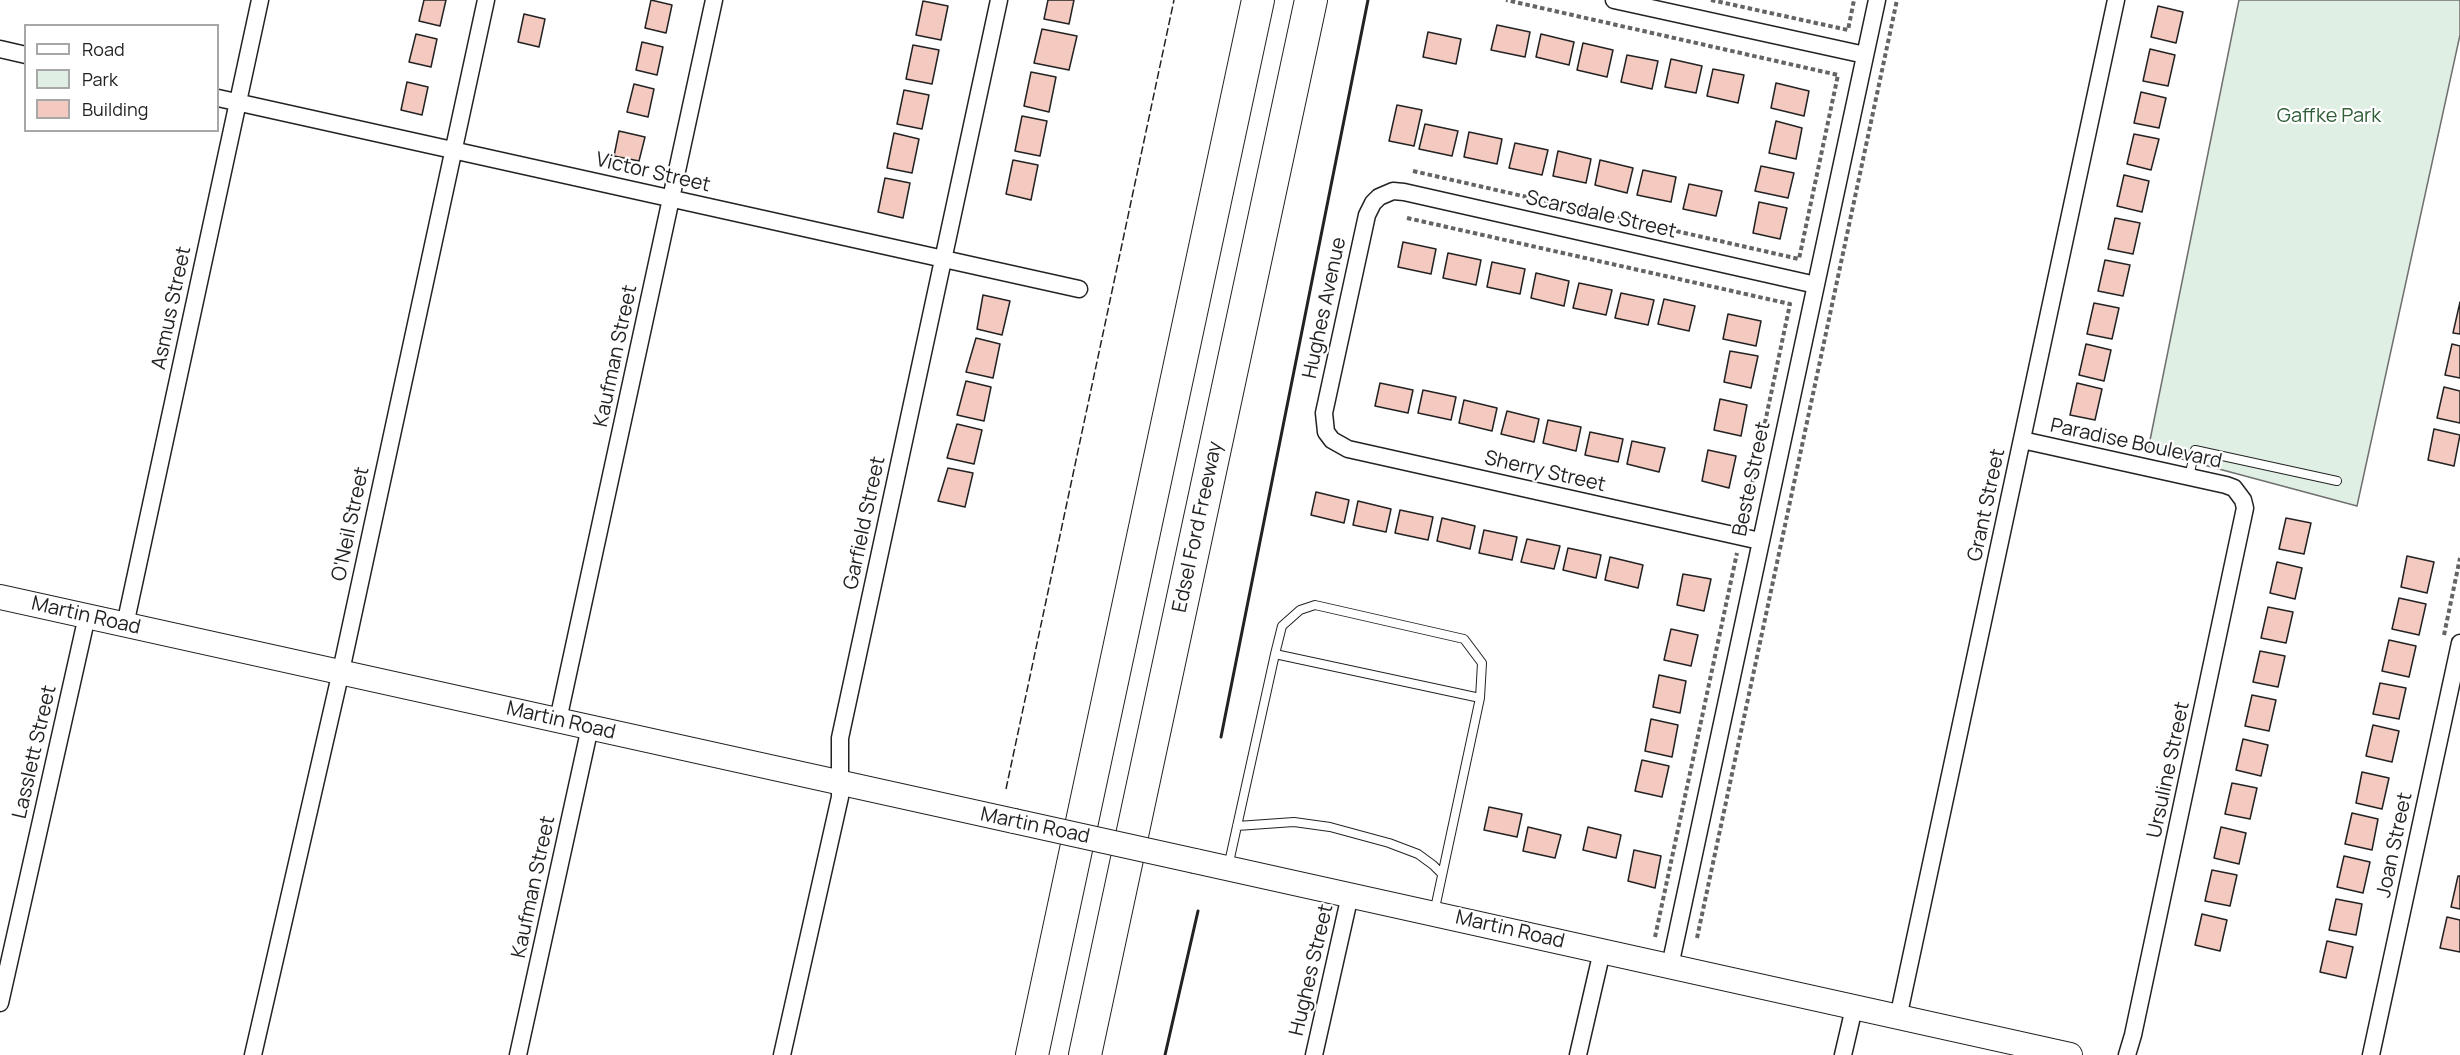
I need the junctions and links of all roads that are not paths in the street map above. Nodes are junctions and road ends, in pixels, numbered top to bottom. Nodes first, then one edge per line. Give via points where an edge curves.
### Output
1 (260, 0) edge
2 (486, 0) edge
3 (714, 0) edge
4 (999, 0) edge
5 (1258, 0) edge
6 (1311, 0) edge
7 (1614, 0) edge
8 (1877, 0) edge
9 (2116, 0) edge
10 (0, 50) edge
11 (24, 55) edge
12 (1865, 56) junction
13 (219, 98) edge
14 (238, 102) junction
15 (453, 149) junction
16 (1379, 197) joint
17 (672, 200) junction
18 (943, 259) junction
19 (1816, 285) junction
20 (1079, 289) dead end
21 (1326, 432) joint
22 (2022, 441) junction
23 (2189, 477) junction
24 (2337, 481) dead end
25 (2238, 494) joint
26 (1760, 541) junction
27 (0, 597) edge
28 (87, 616) junction
29 (125, 625) junction
30 (2460, 643) edge
31 (1275, 654) junction
32 (341, 671) junction
33 (1480, 698) junction
34 (558, 720) junction
35 (590, 728) junction
36 (840, 783) junction
37 (1238, 826) junction
38 (1228, 868) junction
39 (1442, 874) junction
40 (1350, 895) junction
41 (1064, 907) junction
42 (1434, 913) junction
43 (1602, 951) junction
44 (1670, 966) junction
45 (0, 1002) edge
46 (1854, 1008) junction
47 (1899, 1018) junction
48 (253, 1055) edge
49 (518, 1055) edge
50 (782, 1055) edge
51 (1012, 1055) edge
52 (1032, 1055) edge
53 (1084, 1055) edge
54 (1314, 1055) edge
55 (1578, 1055) edge
56 (1843, 1055) edge
57 (2070, 1055) edge
58 (2127, 1055) edge
59 (2371, 1055) edge

1 - 14 street, Asmus Street
2 - 15 street, O'Neil Street
3 - 17 street, Kaufman Street
4 - 18 street, Garfield Street
5 - 41 highway
6 - 53 highway, Edsel Ford Freeway
7 - 12 street
8 - 12 street, Beste Street
9 - 22 street, Grant Street
10 - 11 street
12 - 19 street, Beste Street
13 - 14 street, Victor Street
14 - 15 street, Victor Street
14 - 29 street, Asmus Street
15 - 17 street, Victor Street
15 - 32 street, O'Neil Street
16 - 19 street, Scarsdale Street via 1393,191 1404,192
16 - 21 street, Hughes Avenue via 1367,215 1324,412
17 - 18 street, Victor Street
17 - 34 street, Kaufman Street
18 - 20 street, Victor Street
18 - 36 street, Garfield Street via 840,738
19 - 26 street, Beste Street
21 - 26 street, Sherry Street via 1348,449
22 - 23 street, Paradise Boulevard
22 - 47 street, Grant Street
23 - 24 lane via 2195,450
23 - 25 street, Paradise Boulevard via 2234,488
25 - 58 street, Ursuline Street via 2245,508 2243,527
26 - 44 street, Beste Street
27 - 28 street, Martin Road
28 - 29 street, Martin Road
28 - 45 street, Lasslett Street
29 - 32 street, Martin Road
30 - 59 street, Joan Street
31 - 33 lane
31 - 33 lane via 1282,626 1300,610 1316,605 1464,639 1482,663
31 - 37 lane
32 - 34 street, Martin Road
32 - 48 street, O'Neil Street
33 - 39 lane
34 - 35 street, Martin Road
35 - 36 street, Martin Road
35 - 49 street, Kaufman Street
36 - 38 street, Martin Road, bridge
36 - 50 street, Garfield Street
37 - 38 lane
37 - 39 lane via 1294,822 1330,827 1418,854
38 - 40 street, Martin Road
39 - 42 lane
40 - 42 street, Martin Road
40 - 54 street, Hughes Street
41 - 51 highway
41 - 52 highway
42 - 43 street, Martin Road
43 - 44 street, Martin Road
43 - 55 street
44 - 46 street, Martin Road
46 - 47 street, Martin Road
46 - 56 street
47 - 57 street, Martin Road

